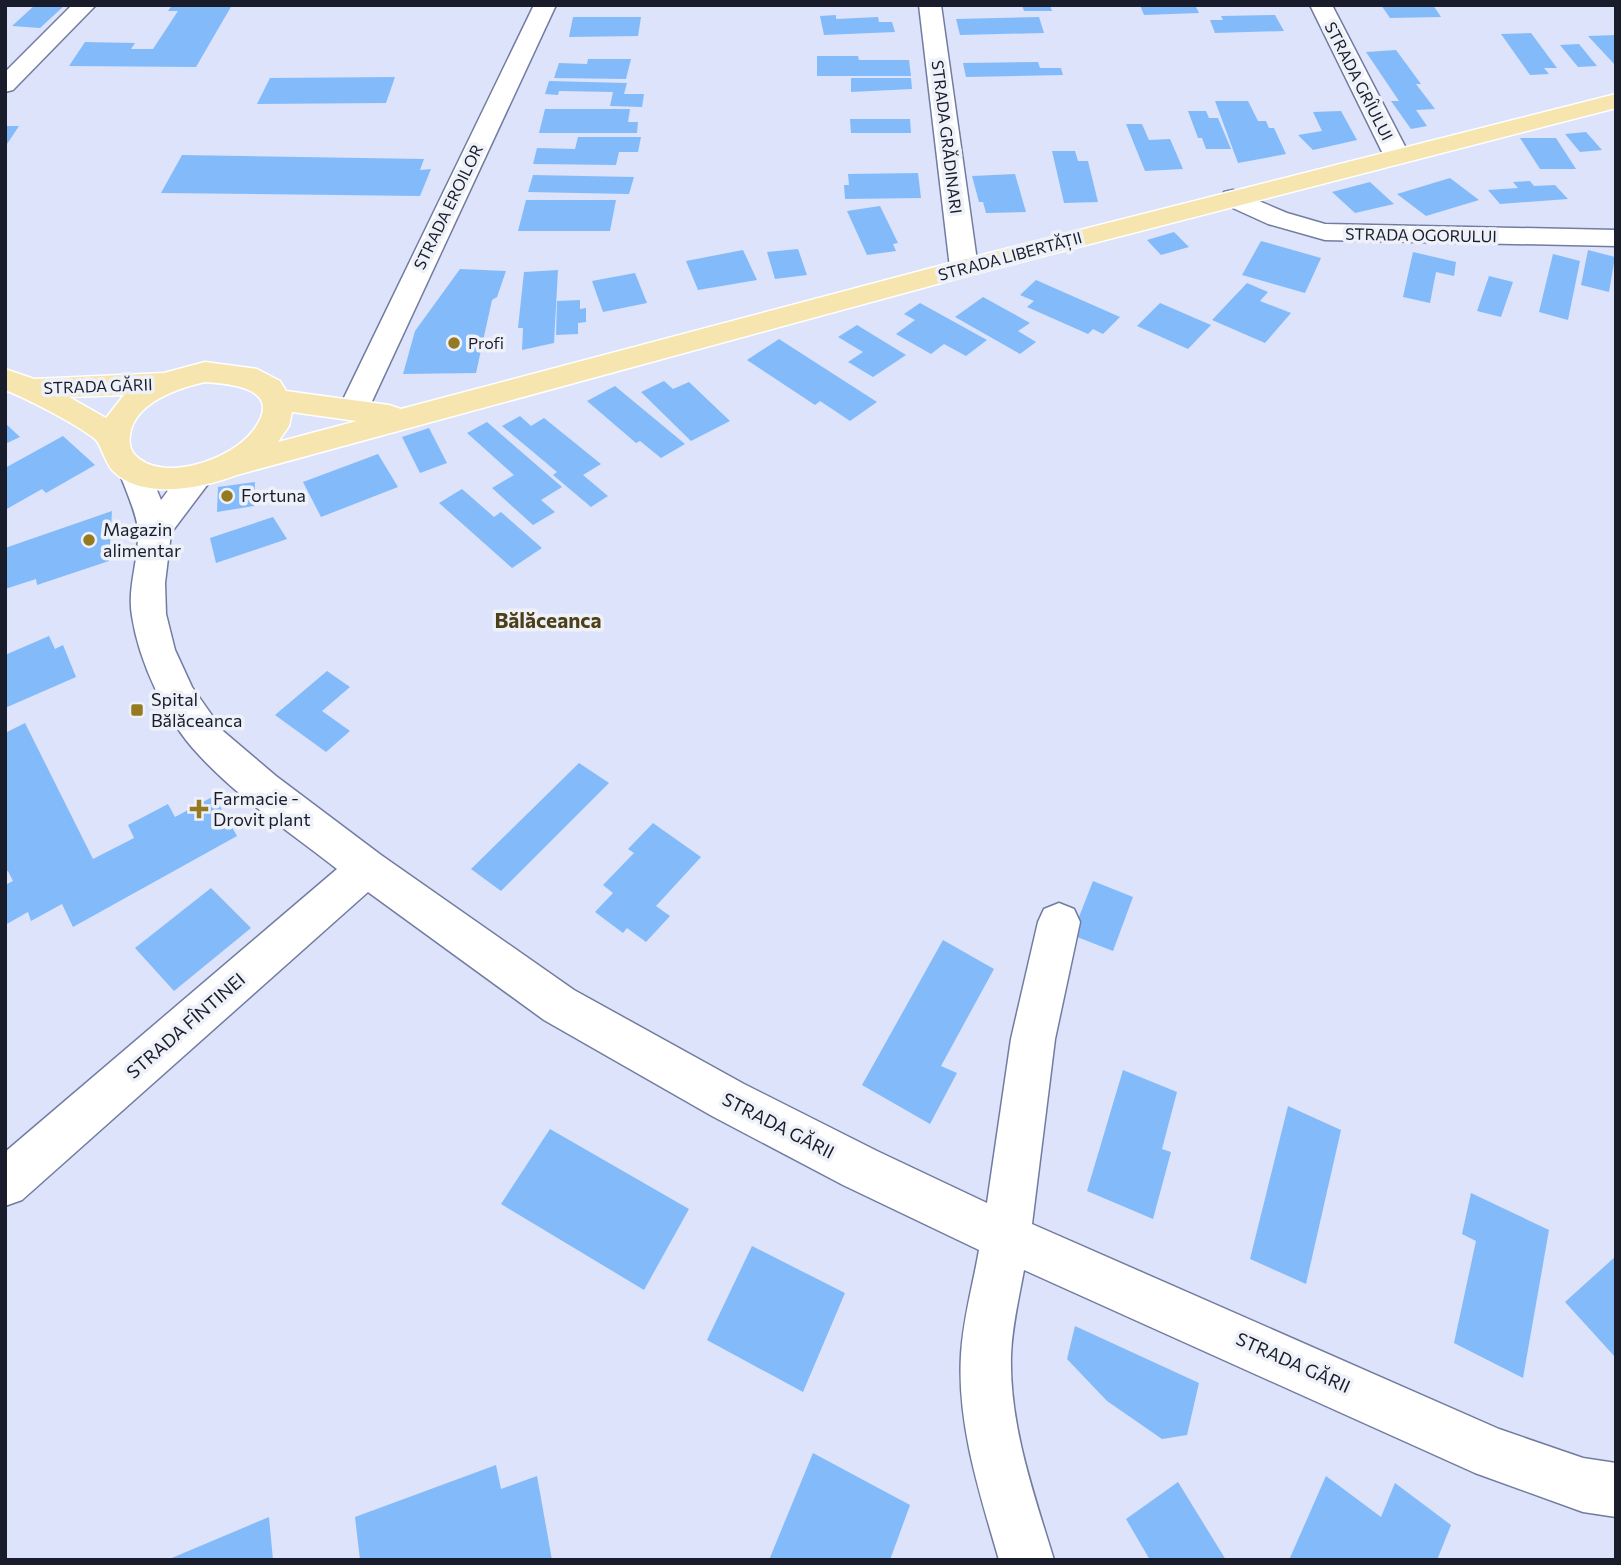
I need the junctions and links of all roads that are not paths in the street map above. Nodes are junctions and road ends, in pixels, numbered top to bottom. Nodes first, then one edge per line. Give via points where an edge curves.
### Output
1 (85, 5) edge
2 (545, 5) edge
3 (930, 5) edge
4 (1321, 5) edge
5 (5, 85) edge
6 (1616, 101) edge
7 (1397, 156) junction
8 (1233, 198) junction
9 (1616, 238) edge
10 (964, 268) junction
11 (164, 383) junction
12 (15, 386) edge
13 (277, 400) junction
14 (353, 410) junction
15 (405, 417) junction
16 (114, 436) junction
17 (233, 465) junction
18 (135, 471) junction
19 (198, 476) junction
20 (155, 530) junction
21 (367, 868) junction
22 (1059, 922) dead end
23 (5, 1183) edge
24 (1006, 1237) junction
25 (1616, 1490) edge
26 (1027, 1560) edge

1 - 5 street
2 - 14 street, STRADA EROILOR
3 - 10 street, STRADA GRĂDINARI
4 - 7 street, STRADA GRÎULUI
6 - 7 main road, STRADA LIBERTĂȚII
7 - 8 main road, STRADA LIBERTĂȚII
8 - 9 street, STRADA OGORULUI via 1292,226 1325,232
8 - 10 main road, STRADA LIBERTĂȚII
10 - 15 main road, STRADA LIBERTĂȚII
11 - 12 main road, STRADA GĂRII
11 - 13 main road via 205,372 243,374 270,389
11 - 16 main road via 130,407 118,421
12 - 16 main road, STRADA GĂRII
13 - 14 main road, STRADA LIBERTĂȚII
13 - 17 main road, STRADA LIBERTĂȚII via 275,426 266,441
14 - 15 main road, STRADA LIBERTĂȚII
15 - 17 main road, STRADA LIBERTĂȚII
16 - 18 main road via 122,462
17 - 19 main road, STRADA LIBERTĂȚII
18 - 19 main road, STRADA LIBERTĂȚII via 164,478
18 - 20 street, STRADA GĂRII
19 - 20 street
20 - 21 street, STRADA GĂRII via 149,614 157,650 178,696 210,741 262,788
21 - 23 street, STRADA FÎNTINEI
21 - 24 street, STRADA GĂRII via 559,1005 740,1106
22 - 24 street via 1037,1002
24 - 25 street, STRADA GĂRII via 1494,1454 1583,1485
24 - 26 street via 987,1330 986,1374 996,1448

